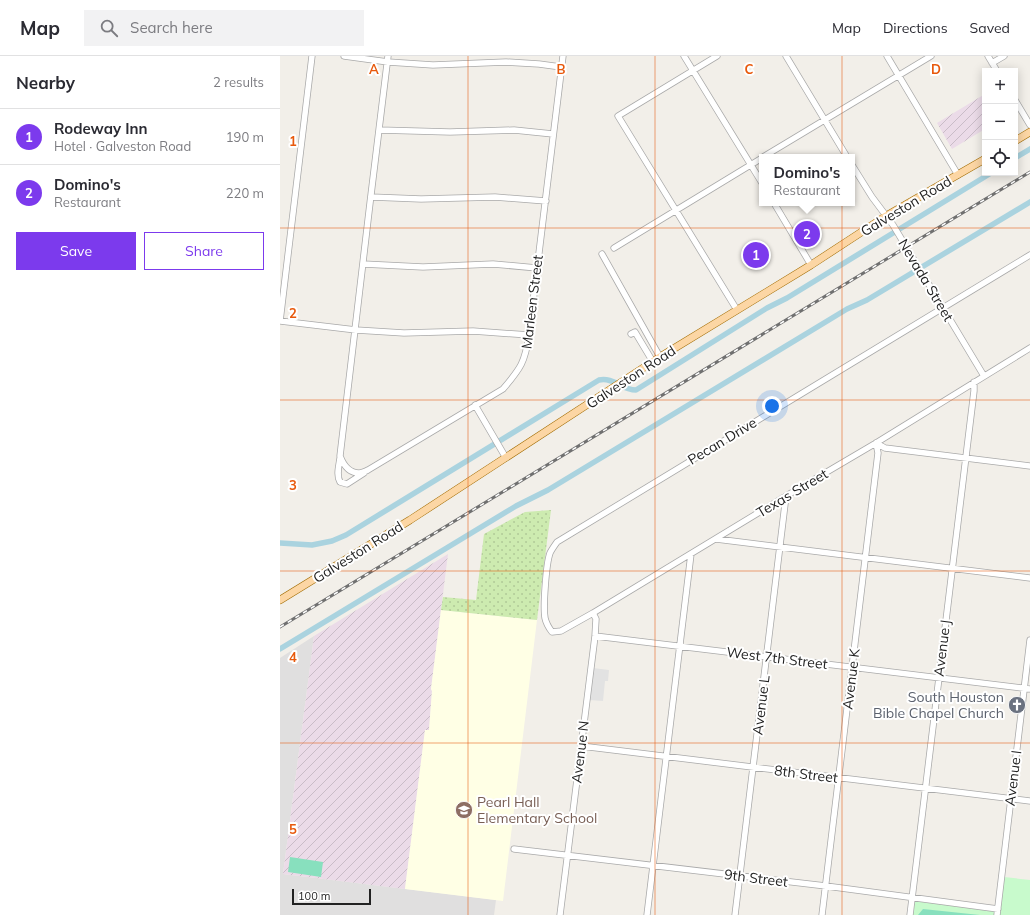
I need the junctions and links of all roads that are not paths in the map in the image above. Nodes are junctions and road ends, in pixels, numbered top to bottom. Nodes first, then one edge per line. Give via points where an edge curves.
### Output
1 (312, 56) edge
2 (344, 56) edge
3 (562, 56) edge
4 (684, 56) edge
5 (717, 56) edge
6 (786, 56) edge
7 (888, 56) edge
8 (931, 56) edge
9 (988, 56) edge
10 (1004, 56) edge
11 (388, 59) edge
12 (992, 63) junction
13 (561, 67) junction
14 (995, 68) edge
15 (693, 70) junction
16 (900, 76) junction
17 (1017, 104) edge
18 (824, 120) junction
19 (1030, 125) edge
20 (379, 130) junction
21 (1030, 132) edge
22 (553, 134) junction
23 (1017, 140) edge
24 (768, 154) edge
25 (845, 154) edge
26 (759, 160) edge
27 (982, 161) edge
28 (751, 165) junction
29 (855, 170) edge
30 (958, 175) junction
31 (759, 178) edge
32 (371, 197) junction
33 (546, 201) junction
34 (776, 206) edge
35 (676, 211) junction
36 (886, 216) junction
37 (614, 248) dead end
38 (602, 254) dead end
39 (1030, 255) edge
40 (363, 264) junction
41 (811, 264) junction
42 (537, 268) junction
43 (943, 308) junction
44 (737, 310) junction
45 (280, 321) edge
46 (356, 330) junction
47 (630, 334) dead end
48 (529, 335) junction
49 (1028, 351) edge
50 (660, 357) junction
51 (653, 362) junction
52 (984, 376) junction
53 (974, 382) junction
54 (475, 405) junction
55 (876, 443) junction
56 (340, 456) junction
57 (506, 458) junction
58 (965, 458) junction
59 (1030, 466) edge
60 (368, 470) junction
61 (786, 496) junction
62 (716, 539) junction
63 (780, 547) junction
64 (691, 554) junction
65 (866, 558) junction
66 (952, 568) junction
67 (1030, 578) edge
68 (280, 600) edge
69 (593, 613) junction
70 (552, 632) joint
71 (595, 636) junction
72 (1030, 640) edge
73 (680, 646) junction
74 (766, 657) junction
75 (852, 667) junction
76 (938, 678) junction
77 (1027, 689) edge
78 (581, 746) junction
79 (666, 757) junction
80 (754, 768) junction
81 (839, 778) junction
82 (925, 788) junction
83 (1011, 799) junction
84 (1030, 801) edge
85 (514, 849) dead end
86 (567, 855) junction
87 (653, 866) junction
88 (740, 876) junction
89 (826, 886) junction
90 (912, 898) junction
91 (997, 912) edge
92 (560, 915) edge
93 (647, 915) edge
94 (735, 915) edge
95 (822, 915) edge
96 (910, 915) edge

1 - 45 street
2 - 11 street
3 - 13 street, Marleen Street
4 - 15 street
5 - 15 street
6 - 18 street
7 - 16 street
8 - 16 street
9 - 12 street
10 - 12 street
11 - 13 street via 434,64 506,62
11 - 20 street
12 - 14 street
13 - 22 street, Marleen Street
15 - 28 street
15 - 35 street via 618,116
16 - 18 street
16 - 30 street
17 - 19 street
18 - 24 street
18 - 25 street
20 - 22 street via 514,130
20 - 32 street
21 - 23 main road
22 - 33 street, Marleen Street
26 - 28 street
27 - 30 main road, Galveston Road
28 - 31 street
28 - 35 street
29 - 36 street, Nevada Street
30 - 36 main road, Galveston Road
32 - 33 street
32 - 40 street
33 - 42 street, Marleen Street
34 - 41 street
35 - 37 street
35 - 44 street
36 - 41 main road, Galveston Road
36 - 43 street, Nevada Street
38 - 50 street
39 - 43 street, Pecan Drive
40 - 42 street via 423,267 493,264
40 - 46 street
41 - 44 main road, Galveston Road
42 - 48 street, Marleen Street
43 - 52 street, Nevada Street
43 - 70 street, Pecan Drive via 557,542 550,553 544,606 545,619
44 - 50 main road, Galveston Road
45 - 46 street
46 - 48 street via 404,333 473,331
46 - 56 street
47 - 51 street via 635,332
48 - 54 street, Marleen Street via 526,354 518,371 504,389
49 - 52 street, Texas Street
50 - 51 main road, Galveston Road
51 - 57 main road, Galveston Road
52 - 53 street, Texas Street
53 - 55 street, Texas Street
53 - 58 street, Avenue J
54 - 57 street
54 - 60 street, Marleen Street
55 - 58 street via 885,448
55 - 61 street, Texas Street
55 - 65 street, Avenue K via 878,453
56 - 60 street via 350,470 359,473
56 - 60 street, Marleen Street via 340,482 347,484
57 - 68 main road, Galveston Road
58 - 59 street
58 - 66 street, Avenue J
61 - 62 street, Texas Street
61 - 63 street, Avenue L
62 - 63 street
62 - 64 street, Texas Street
63 - 65 street
63 - 74 street, Avenue L
64 - 69 street, Texas Street
64 - 73 street
65 - 66 street
65 - 75 street, Avenue K
66 - 67 street
66 - 76 street, Avenue J
69 - 70 street, Texas Street via 561,631
69 - 71 street, Avenue N via 596,619
71 - 73 street, West 7th Street
71 - 78 street, Avenue N
72 - 77 street, Avenue I
73 - 74 street, West 7th Street
73 - 79 street
74 - 75 street, West 7th Street
74 - 80 street, Avenue L
75 - 76 street, West 7th Street
75 - 81 street, Avenue K
76 - 77 street, West 7th Street
76 - 82 street, Avenue J
77 - 83 street, Avenue I
78 - 79 street, 8th Street
78 - 86 street, Avenue N
79 - 80 street, 8th Street
79 - 87 street
80 - 81 street, 8th Street
80 - 88 street, Avenue L
81 - 82 street, 8th Street
81 - 89 street, Avenue K
82 - 83 street, 8th Street
82 - 90 street, Avenue J
83 - 84 street, 8th Street
83 - 91 street, Avenue I
85 - 86 street, 9th Street
86 - 87 street, 9th Street
86 - 92 street, Avenue N
87 - 88 street, 9th Street
87 - 93 street
88 - 89 street, 9th Street
88 - 94 street, Avenue L
89 - 90 street, 9th Street
89 - 95 street, Avenue K
90 - 91 street, 9th Street
90 - 96 street, Avenue J

